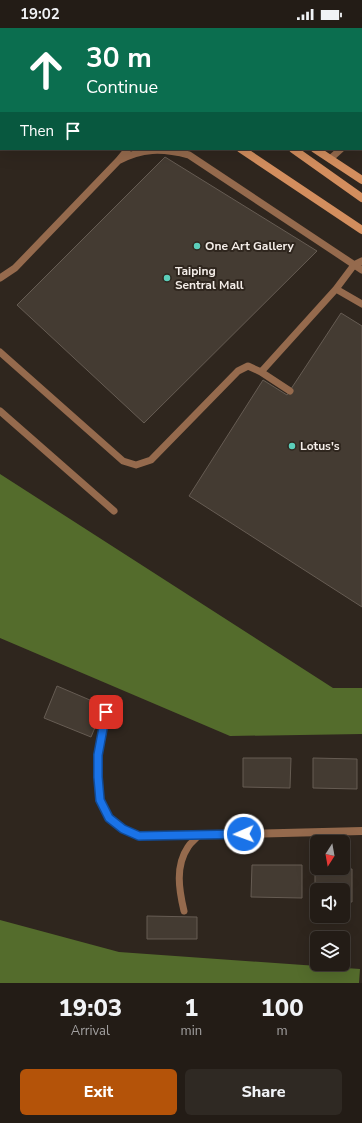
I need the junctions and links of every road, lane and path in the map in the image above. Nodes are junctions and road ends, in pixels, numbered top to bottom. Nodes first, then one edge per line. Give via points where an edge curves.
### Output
1 (127, 150) edge
2 (185, 150) edge
3 (242, 150) edge
4 (293, 150) edge
5 (316, 150) edge
6 (340, 150) edge
7 (189, 155) junction
8 (330, 159) junction
9 (118, 161) junction
10 (362, 180) edge
11 (362, 198) edge
12 (362, 230) edge
13 (362, 260) edge
14 (354, 265) junction
15 (362, 270) edge
16 (0, 278) edge
17 (336, 289) junction
18 (362, 304) edge
19 (0, 352) edge
20 (261, 372) junction
21 (290, 391) dead end
22 (0, 411) edge
23 (114, 511) dead end
24 (106, 712) dead end
25 (362, 830) edge
26 (199, 835) junction
27 (161, 836) joint
28 (184, 911) dead end

1 - 9 lane
2 - 7 lane
3 - 12 main road
4 - 11 main road
5 - 8 main road
6 - 8 lane
7 - 9 lane via 159,150 131,154
7 - 14 lane
8 - 10 main road
9 - 16 lane via 15,268
13 - 14 lane
14 - 15 lane
14 - 17 lane
17 - 18 lane
17 - 20 lane
19 - 20 lane via 124,461 136,465 150,460 238,371 248,366
20 - 21 lane
22 - 23 lane
24 - 27 lane via 98,755 100,800 109,818 123,829 139,836
25 - 26 street
26 - 27 street
26 - 28 lane via 189,846 180,868 179,888

